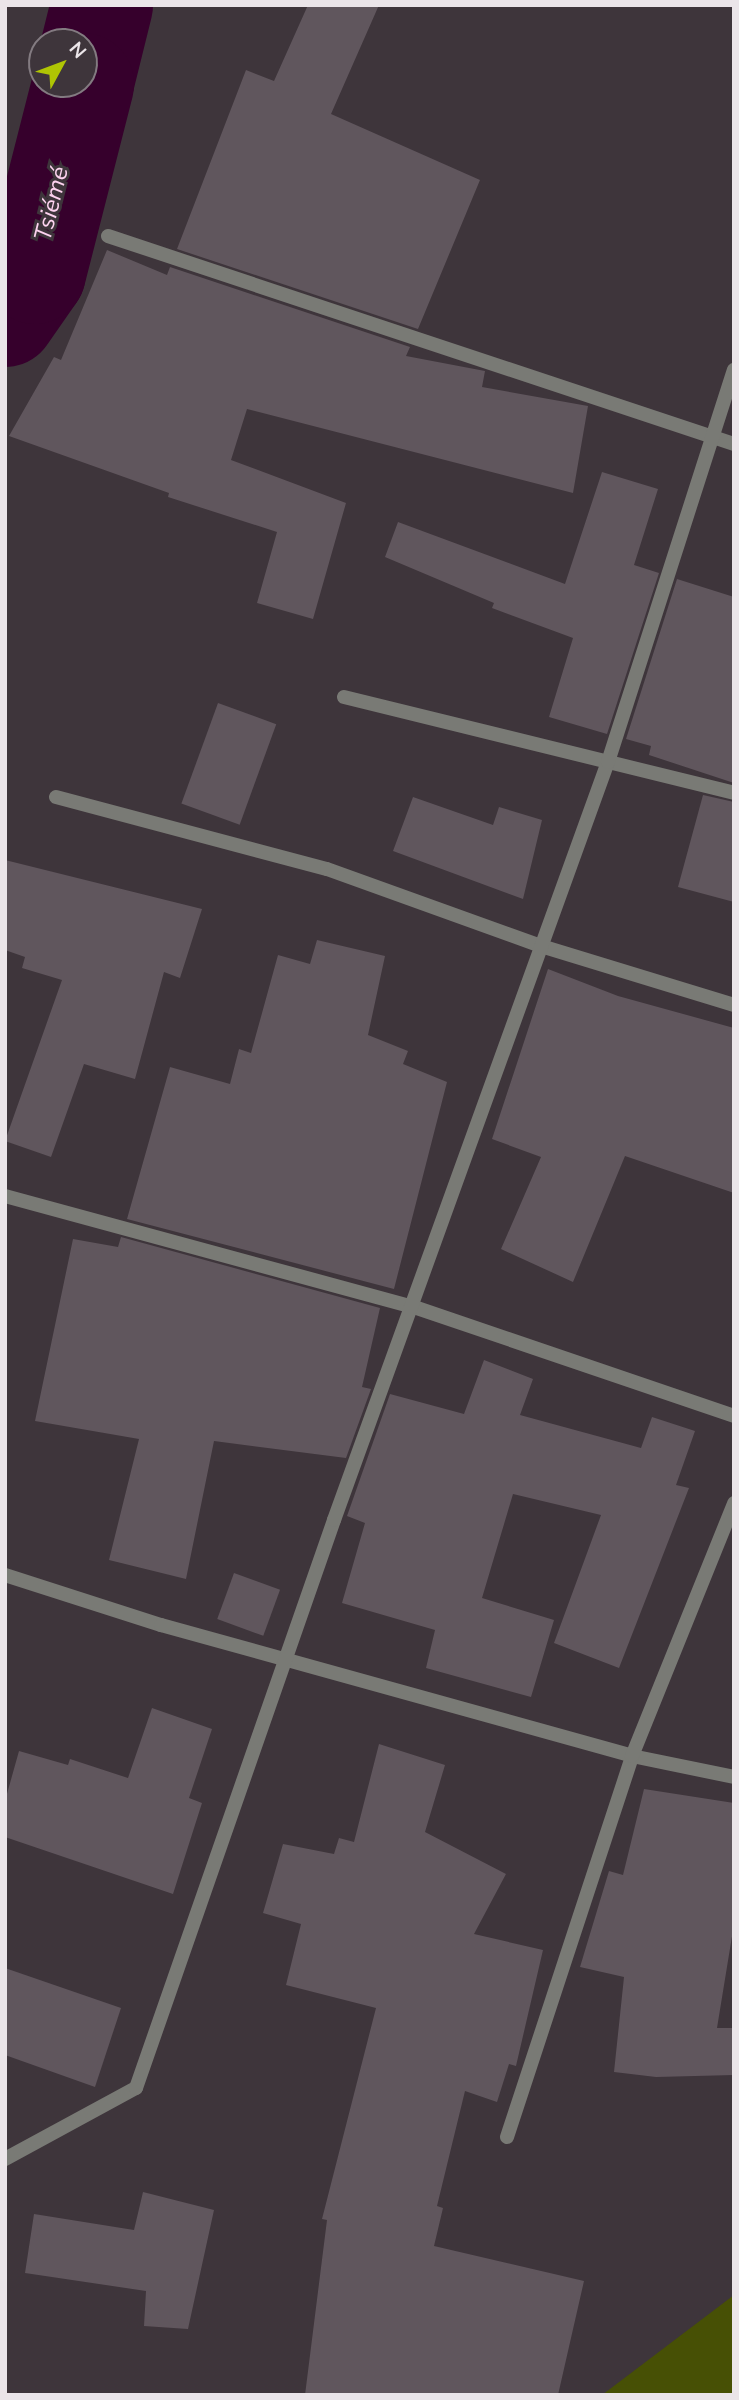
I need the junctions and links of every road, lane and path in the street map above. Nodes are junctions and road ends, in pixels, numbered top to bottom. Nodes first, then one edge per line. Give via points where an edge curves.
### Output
1 (108, 236) dead end
2 (734, 370) edge
3 (711, 438) junction
4 (734, 444) edge
5 (344, 697) dead end
6 (608, 762) junction
7 (734, 793) edge
8 (56, 797) dead end
9 (541, 946) junction
10 (734, 1004) edge
11 (5, 1196) edge
12 (414, 1307) junction
13 (734, 1416) edge
14 (734, 1503) edge
15 (5, 1575) edge
16 (288, 1660) junction
17 (632, 1756) junction
18 (734, 1777) edge
19 (508, 2137) dead end
20 (5, 2159) edge

1 - 3 street
2 - 3 street
3 - 4 street
3 - 6 street
5 - 6 street
6 - 7 street
6 - 9 street
8 - 9 street via 327,869
9 - 10 street
9 - 12 street
11 - 12 street
12 - 13 street
12 - 16 street via 334,1520
14 - 17 street
15 - 16 street
16 - 17 street
16 - 20 street via 136,2088
17 - 18 street
17 - 19 street

